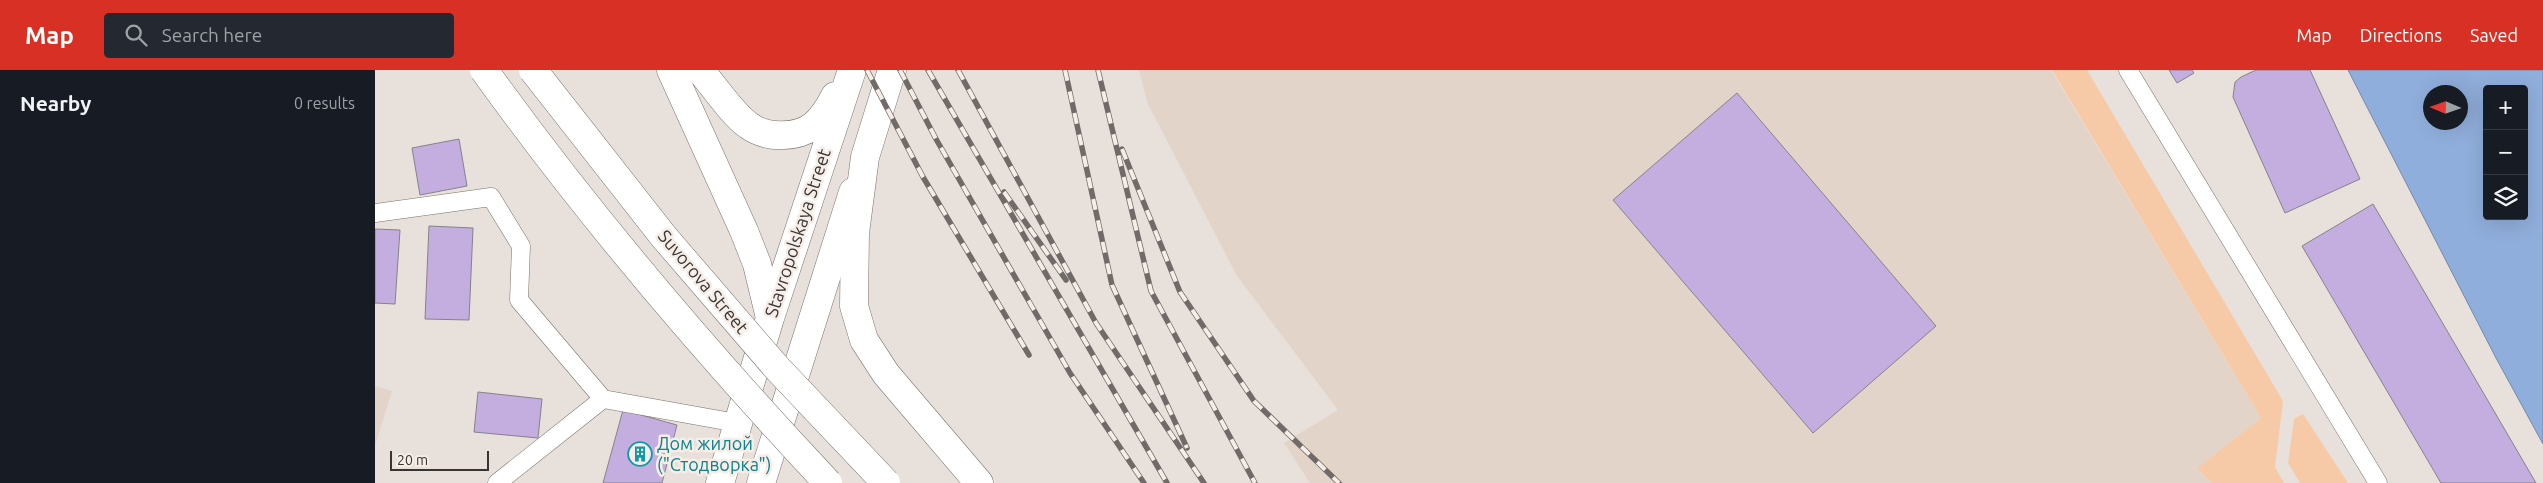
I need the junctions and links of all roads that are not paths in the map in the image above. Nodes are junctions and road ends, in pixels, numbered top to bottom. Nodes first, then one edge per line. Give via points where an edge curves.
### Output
1 (484, 70) edge
2 (533, 70) edge
3 (671, 70) edge
4 (700, 70) edge
5 (850, 70) edge
6 (892, 70) edge
7 (2128, 70) edge
8 (865, 157) junction
9 (375, 213) edge
10 (770, 318) junction
11 (603, 399) junction
12 (737, 423) junction
13 (497, 483) edge
14 (720, 483) edge
15 (761, 483) edge
16 (828, 483) edge
17 (886, 483) edge
18 (979, 483) edge
19 (2378, 483) edge

1 - 16 main road, bridge via 629,255 735,382
2 - 17 main road, Suvorova Street, bridge via 664,236 733,317 782,374
3 - 10 main road via 744,231 757,264
4 - 5 main road, Stavropolskaya Street via 746,124 760,132 777,135 802,132 814,126
5 - 10 main road, Stavropolskaya Street
6 - 8 main road
7 - 19 lane
8 - 15 main road
8 - 18 main road via 853,276 854,306 864,340 886,374
9 - 11 lane via 491,197 521,246 519,300
10 - 12 main road, Stavropolskaya Street
11 - 12 lane
11 - 13 lane
12 - 14 main road, Stavropolskaya Street

